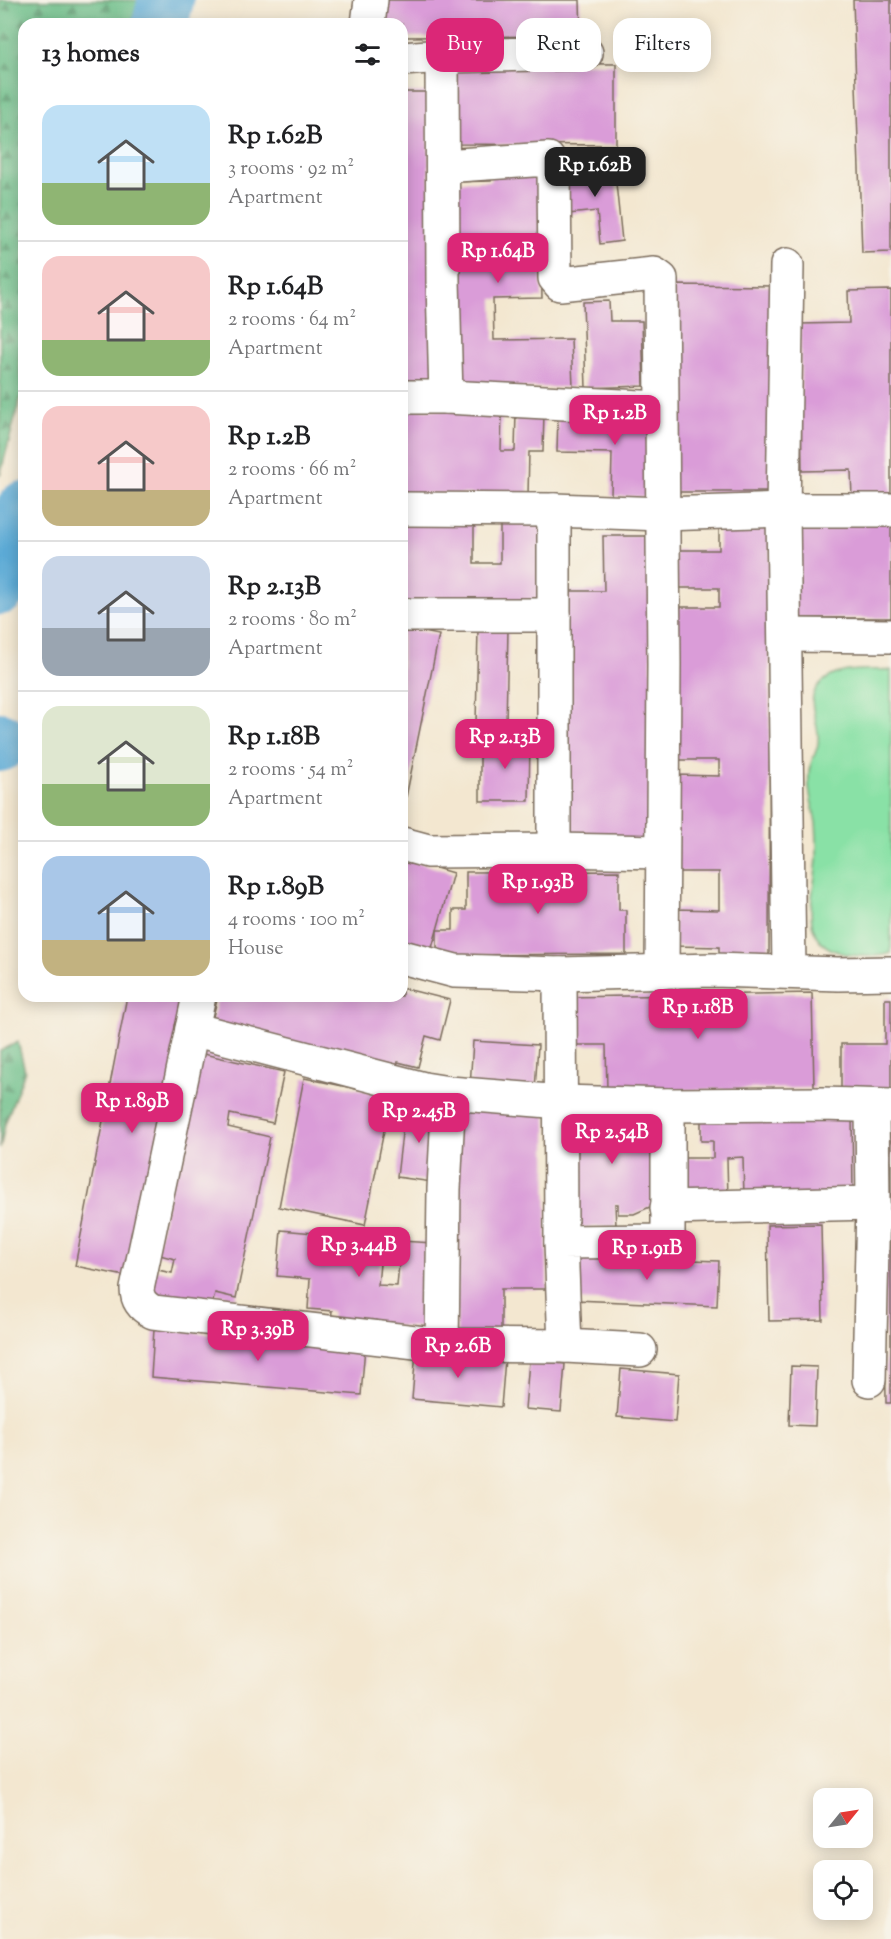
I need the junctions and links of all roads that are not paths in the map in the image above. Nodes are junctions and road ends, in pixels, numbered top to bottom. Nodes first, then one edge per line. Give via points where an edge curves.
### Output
1 (371, 0) edge
2 (369, 18) edge
3 (426, 58) edge
4 (408, 59) edge
5 (442, 72) edge
6 (443, 166) junction
7 (787, 265) dead end
8 (408, 397) edge
9 (446, 397) junction
10 (661, 408) junction
11 (408, 509) edge
12 (554, 510) junction
13 (783, 510) junction
14 (891, 510) edge
15 (662, 514) junction
16 (408, 615) edge
17 (554, 615) junction
18 (786, 635) junction
19 (891, 636) edge
20 (408, 846) edge
21 (554, 850) junction
22 (662, 852) junction
23 (408, 959) edge
24 (789, 971) junction
25 (662, 972) junction
26 (891, 973) edge
27 (560, 974) junction
28 (198, 1002) edge
29 (192, 1029) junction
30 (449, 1093) junction
31 (562, 1102) junction
32 (668, 1105) junction
33 (881, 1106) edge
34 (873, 1203) junction
35 (667, 1208) junction
36 (561, 1242) junction
37 (442, 1345) junction
38 (565, 1346) junction
39 (640, 1350) dead end
40 (869, 1380) dead end

1 - 2 street
3 - 4 street
5 - 6 street
6 - 9 street
6 - 10 street via 548,159 554,168 558,282 654,274 661,279
7 - 13 street
8 - 9 street
9 - 10 street
10 - 15 street
11 - 12 street
12 - 15 street
12 - 17 street
13 - 14 street
13 - 15 street
13 - 18 street
15 - 22 street
16 - 17 street
17 - 21 street
18 - 19 street
18 - 24 street
20 - 21 street via 428,851
21 - 22 street
22 - 25 street
23 - 27 street via 455,971
24 - 25 street
24 - 26 street
25 - 27 street
27 - 31 street
28 - 29 street
29 - 30 street
29 - 37 street via 137,1289 143,1307 153,1312
30 - 31 street
30 - 37 street
31 - 32 street
31 - 36 street
32 - 33 street
32 - 35 street
33 - 34 street
34 - 35 street
34 - 40 street
35 - 36 street via 669,1233 663,1241
36 - 38 street
37 - 38 street
38 - 39 street

